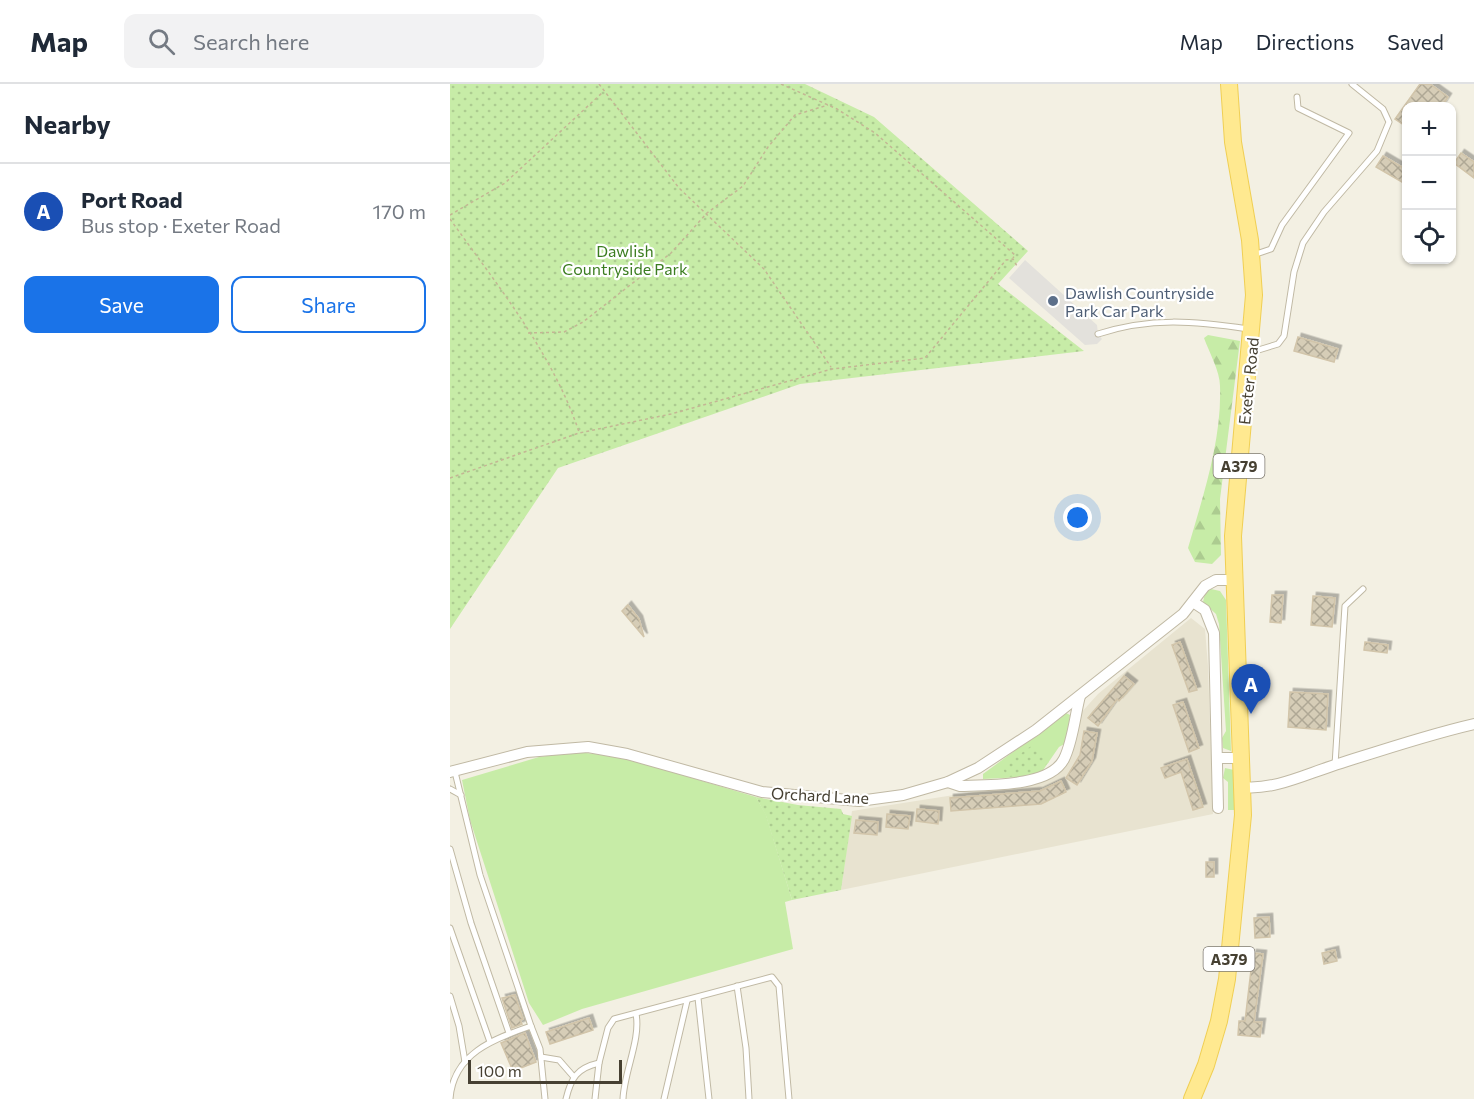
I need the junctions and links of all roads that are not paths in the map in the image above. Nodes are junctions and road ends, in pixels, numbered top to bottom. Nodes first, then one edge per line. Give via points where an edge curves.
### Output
1 (1229, 84) edge
2 (1352, 84) edge
3 (1297, 97) dead end
4 (1251, 256) junction
5 (1253, 330) junction
6 (1098, 334) dead end
7 (1251, 352) junction
8 (1234, 580) junction
9 (1362, 589) dead end
10 (1192, 602) junction
11 (1080, 696) junction
12 (1474, 724) edge
13 (1218, 758) junction
14 (1243, 758) junction
15 (1335, 765) junction
16 (453, 771) edge
17 (948, 782) junction
18 (1243, 787) junction
19 (450, 789) edge
20 (460, 795) junction
21 (1218, 808) dead end
22 (450, 849) edge
23 (450, 927) edge
24 (737, 986) junction
25 (450, 996) edge
26 (698, 998) junction
27 (687, 1001) junction
28 (636, 1014) junction
29 (531, 1026) junction
30 (509, 1033) junction
31 (489, 1042) junction
32 (541, 1057) junction
33 (465, 1062) junction
34 (599, 1063) junction
35 (573, 1077) junction
36 (450, 1099) edge
37 (545, 1099) edge
38 (566, 1099) edge
39 (595, 1099) edge
40 (623, 1099) edge
41 (664, 1099) edge
42 (709, 1099) edge
43 (749, 1099) edge
44 (789, 1099) edge
45 (1192, 1099) edge

1 - 4 main road, Exeter Road / A379 via 1233,142
2 - 7 lane via 1383,109 1389,122 1377,151 1324,212 1303,243 1294,272 1284,336 1278,344
3 - 4 lane via 1298,108 1349,133 1282,225 1271,249
4 - 5 main road, Exeter Road / A379
5 - 6 lane via 1164,320 1128,324
5 - 7 main road, Exeter Road / A379
7 - 8 main road, Exeter Road / A379 via 1235,505
8 - 10 street, Orchard Lane via 1210,582
8 - 14 main road, Exeter Road / A379
9 - 15 lane via 1346,606
10 - 11 street, Orchard Lane via 1183,614
10 - 13 street via 1204,610 1214,633
11 - 17 street, Orchard Lane via 978,768
11 - 17 street via 1069,745 1056,770 1036,780 960,786
12 - 15 street
13 - 14 street
13 - 21 street
14 - 18 main road, Exeter Road / A379
15 - 18 street via 1262,787
16 - 17 street, Orchard Lane via 527,752 588,747 627,754 753,790 805,797 859,801 903,795
16 - 20 lane
18 - 45 main road, A379 via 1227,979 1219,1021
19 - 20 lane
20 - 29 lane via 480,875
22 - 30 lane
23 - 31 lane
24 - 26 lane
24 - 43 lane
24 - 44 lane via 764,978 776,980
25 - 33 lane
26 - 27 lane
26 - 42 lane
27 - 28 lane
27 - 41 lane
28 - 34 lane via 614,1019 610,1024
28 - 40 lane via 638,1028
29 - 30 lane
29 - 32 lane
30 - 31 lane
31 - 33 lane
32 - 35 lane via 559,1060
32 - 37 lane
33 - 36 lane via 451,1082
34 - 35 lane via 587,1066
34 - 39 lane
35 - 38 lane

